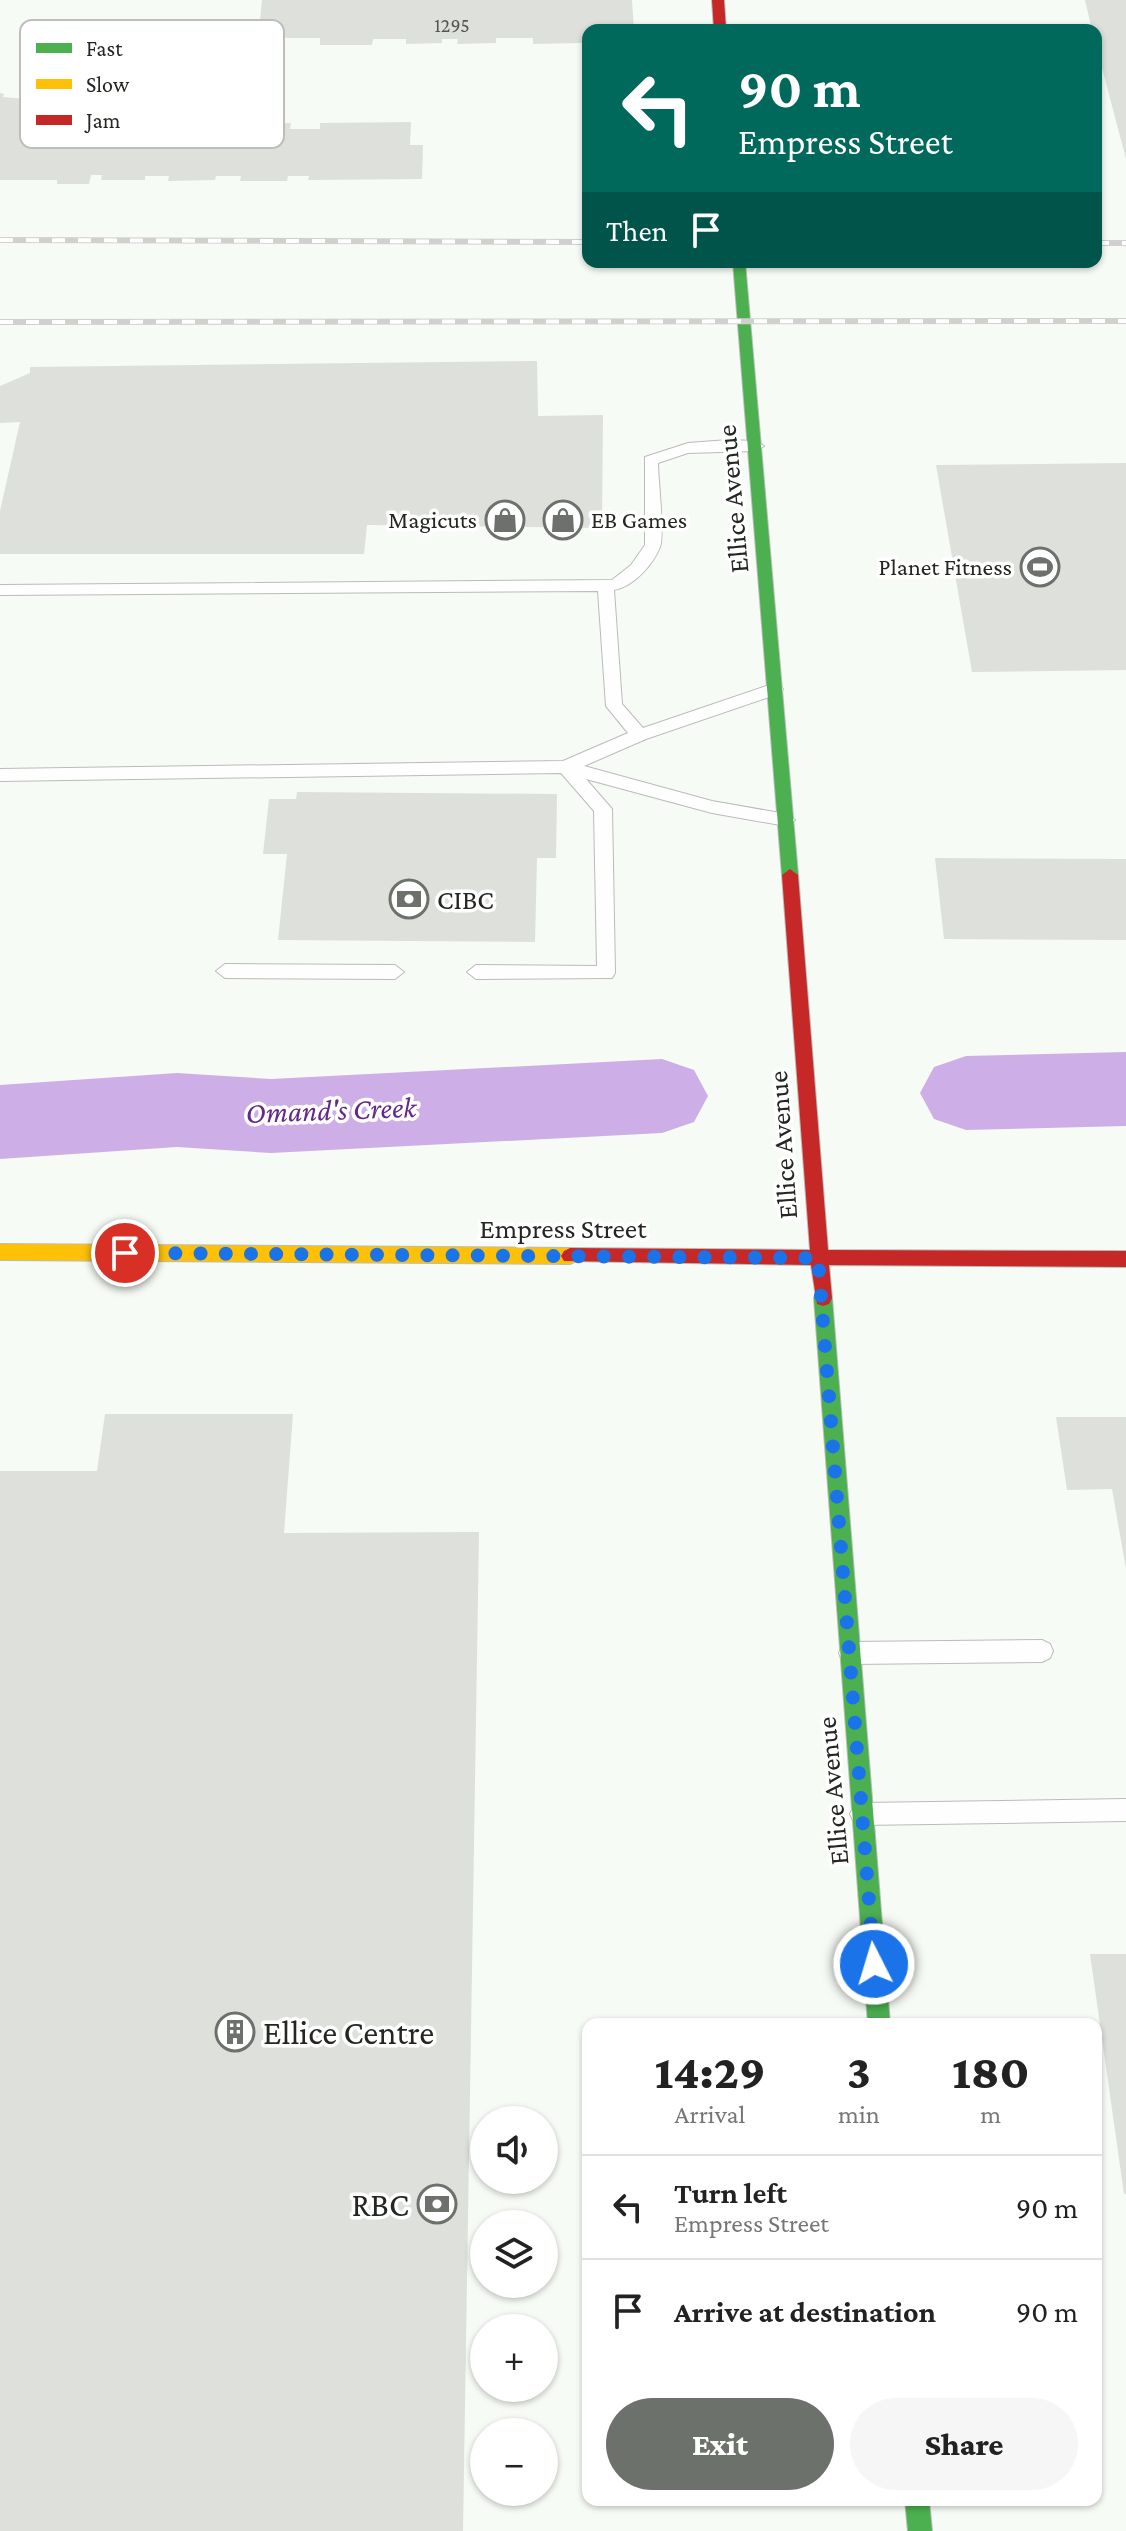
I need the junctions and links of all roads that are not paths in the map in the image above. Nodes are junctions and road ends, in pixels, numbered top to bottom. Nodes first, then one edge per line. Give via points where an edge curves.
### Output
1 (718, 0) edge
2 (720, 24) edge
3 (740, 268) edge
4 (756, 446) junction
5 (606, 585) junction
6 (0, 590) edge
7 (775, 689) junction
8 (640, 735) junction
9 (565, 767) junction
10 (0, 775) edge
11 (786, 820) junction
12 (225, 971) dead end
13 (395, 972) dead end
14 (476, 972) dead end
15 (0, 1252) edge
16 (818, 1258) junction
17 (1126, 1259) edge
18 (1042, 1651) dead end
19 (850, 1653) junction
20 (1126, 1810) edge
21 (862, 1814) junction
22 (879, 2018) edge
23 (918, 2506) edge
24 (920, 2531) edge

1 - 2 main road
3 - 4 main road, Ellice Avenue
4 - 5 lane via 708,445 666,452 650,461 653,545 637,569 616,585
4 - 7 main road, Ellice Avenue
5 - 6 lane
5 - 8 lane via 614,706
7 - 8 lane
7 - 11 main road, Ellice Avenue
8 - 9 lane
9 - 10 lane
9 - 11 lane via 712,807
9 - 14 lane via 603,809 606,973
11 - 16 main road, Ellice Avenue
12 - 13 lane
15 - 16 main road, Empress Street
16 - 17 main road, Empress Street
16 - 19 main road, Ellice Avenue
18 - 19 lane
19 - 21 main road, Ellice Avenue
20 - 21 lane
21 - 22 main road, Ellice Avenue
23 - 24 main road

